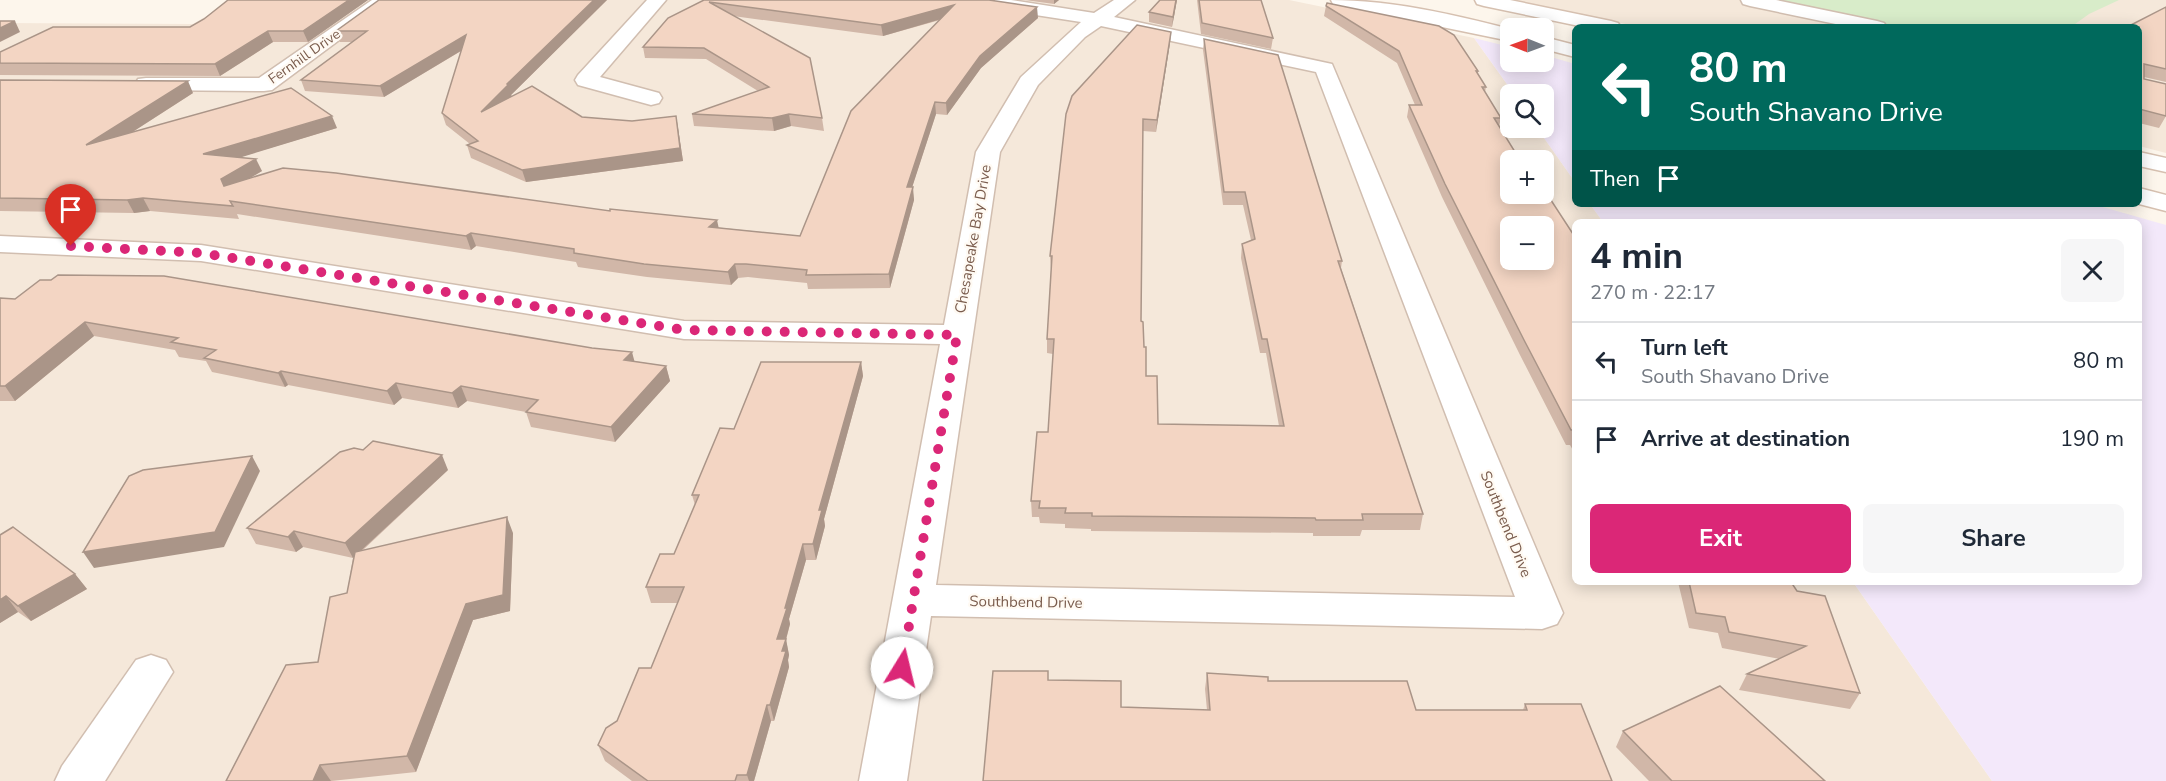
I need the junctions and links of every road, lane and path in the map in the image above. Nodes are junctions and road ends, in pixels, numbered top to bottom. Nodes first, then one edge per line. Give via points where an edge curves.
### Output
1 (384, 0) edge
2 (657, 0) edge
3 (976, 0) edge
4 (1126, 0) edge
5 (1340, 0) edge
6 (1484, 0) edge
7 (1750, 0) edge
8 (1096, 20) junction
9 (1597, 24) edge
10 (1863, 24) edge
11 (1500, 33) edge
12 (1554, 46) edge
13 (1572, 50) edge
14 (120, 84) edge
15 (651, 98) dead end
16 (2142, 160) edge
17 (2166, 165) edge
18 (2142, 197) edge
19 (2166, 203) edge
20 (14, 244) edge
21 (0, 264) edge
22 (957, 335) junction
23 (913, 600) junction
24 (151, 672) dead end
25 (79, 781) edge
26 (883, 781) edge

1 - 14 street, Fernhill Drive via 264,84
2 - 15 street via 586,80
3 - 8 street
4 - 8 street, Chesapeake Bay Drive
5 - 11 street
6 - 9 street
7 - 10 street
8 - 22 street, Chesapeake Bay Drive via 1029,82 988,152
8 - 23 street, Southbend Drive via 1325,68 1542,613
12 - 13 street
16 - 17 street
18 - 19 street
20 - 21 street
20 - 22 street via 201,253 684,330
22 - 23 street, Chesapeake Bay Drive
23 - 26 street, Chesapeake Bay Drive
24 - 25 street

